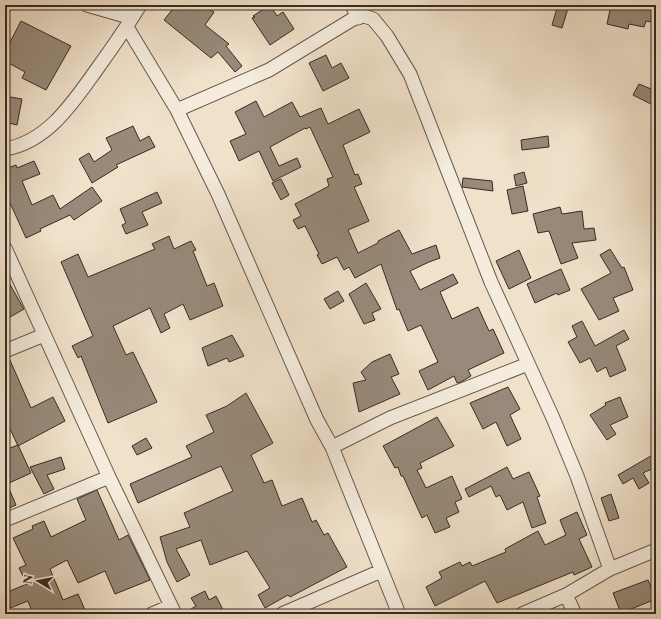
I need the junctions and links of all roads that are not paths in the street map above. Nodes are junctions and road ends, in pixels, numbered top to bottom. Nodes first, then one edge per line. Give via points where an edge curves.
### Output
1 (87, 5) edge
2 (140, 5) edge
3 (352, 5) edge
4 (366, 13) edge
5 (130, 23) junction
6 (177, 110) junction
7 (5, 149) edge
8 (5, 248) edge
9 (44, 334) junction
10 (5, 351) edge
11 (528, 364) junction
12 (332, 448) junction
13 (109, 477) junction
14 (5, 520) edge
15 (656, 550) edge
16 (610, 569) junction
17 (381, 571) junction
18 (566, 595) junction
19 (173, 610) edge
20 (152, 614) edge
21 (282, 614) edge
22 (399, 614) edge
23 (522, 614) edge
24 (575, 614) edge

1 - 5 street
2 - 5 street
3 - 4 street
4 - 6 street via 269,70
4 - 11 street via 387,36 410,74 491,282
5 - 6 street
5 - 7 street via 68,110 46,130 23,144
6 - 12 street via 218,194 317,420
8 - 9 street
9 - 10 street
9 - 13 street
11 - 12 street via 390,418
11 - 16 street via 577,476
12 - 17 street
13 - 14 street
13 - 19 street
15 - 16 street
16 - 18 street
17 - 21 street
17 - 22 street
18 - 23 street
18 - 24 street
19 - 20 street

